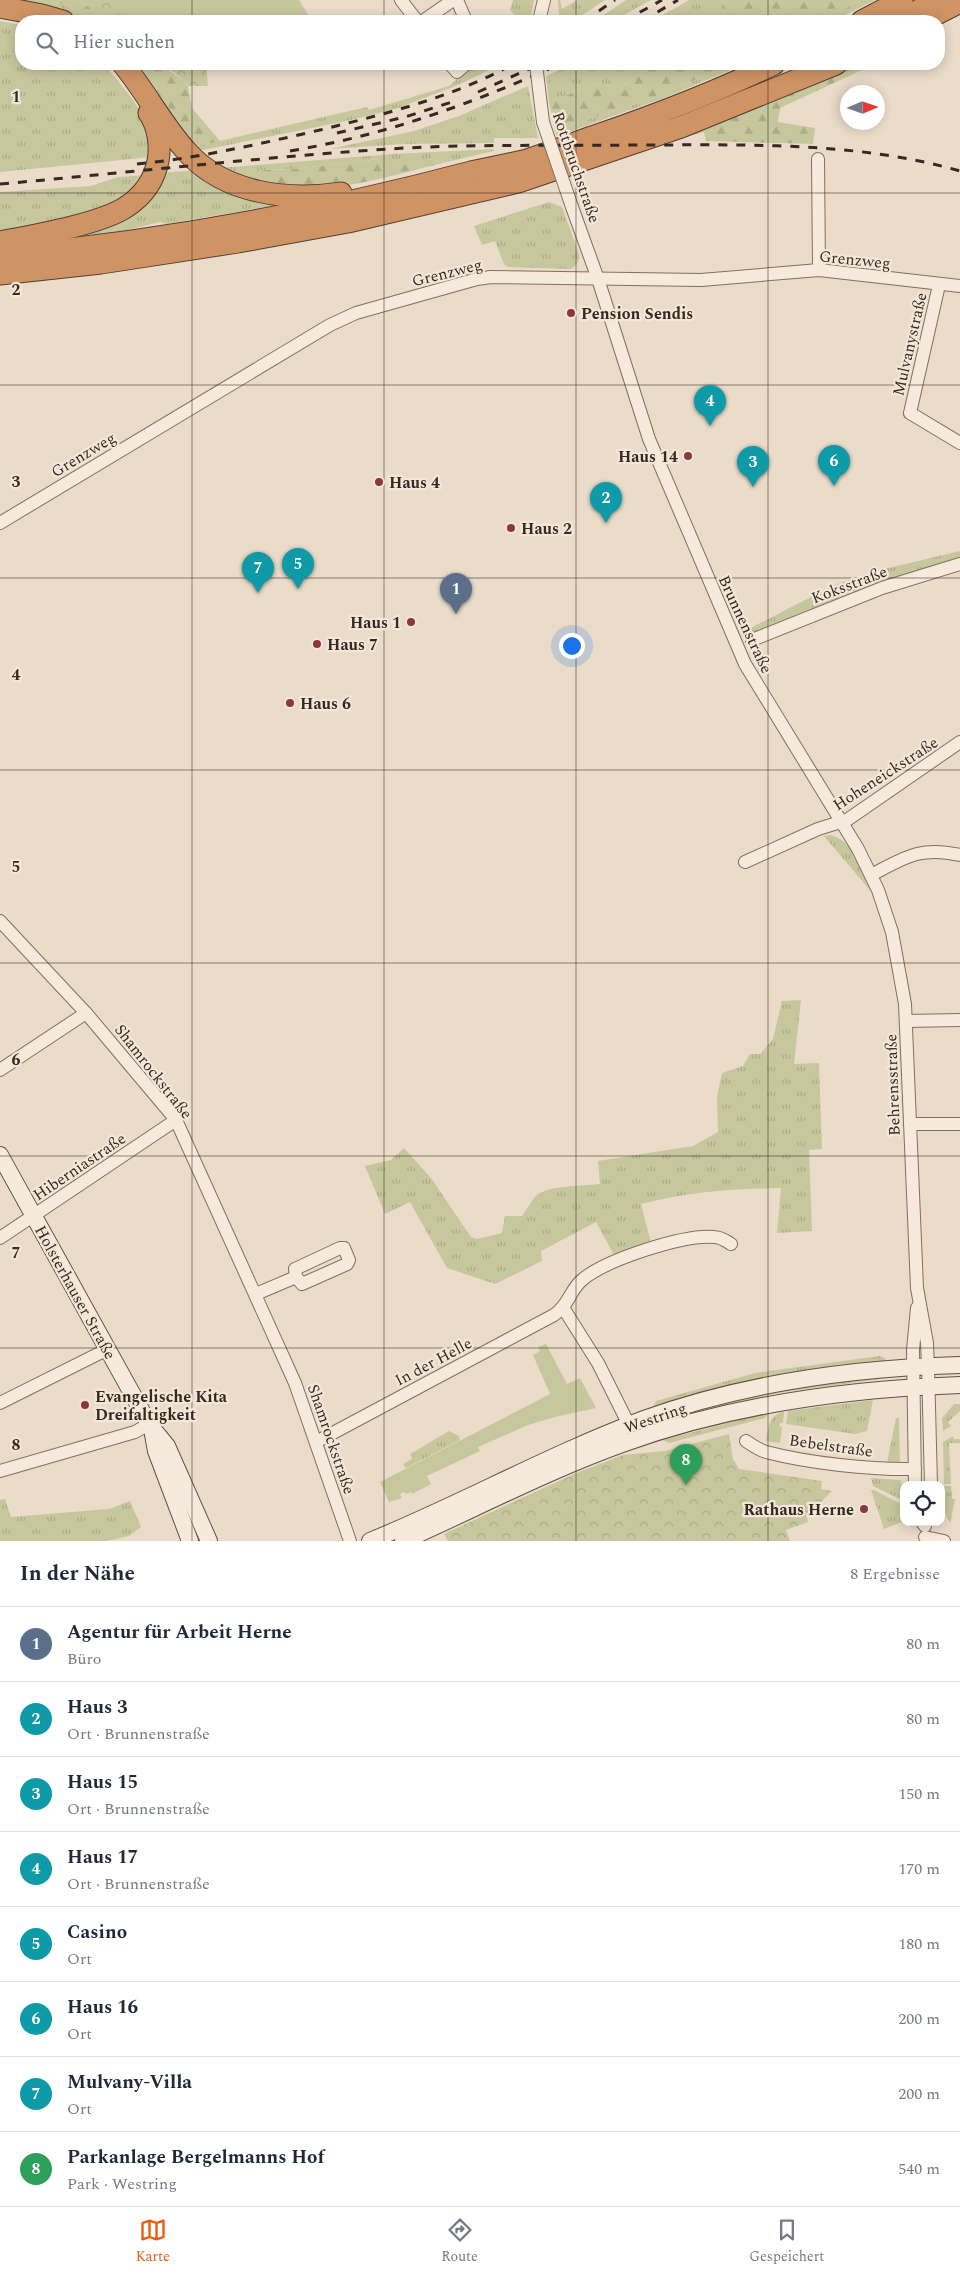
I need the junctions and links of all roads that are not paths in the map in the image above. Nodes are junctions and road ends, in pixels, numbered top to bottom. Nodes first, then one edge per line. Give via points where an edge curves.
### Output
1 (401, 0) edge
2 (455, 0) edge
3 (544, 0) edge
4 (902, 0) edge
5 (937, 0) edge
6 (960, 2) edge
7 (0, 7) edge
8 (0, 14) edge
9 (45, 15) edge
10 (413, 15) edge
11 (432, 15) edge
12 (463, 15) edge
13 (541, 15) edge
14 (873, 15) edge
15 (911, 15) edge
16 (934, 15) edge
17 (15, 17) edge
18 (118, 70) edge
19 (127, 70) edge
20 (537, 70) edge
21 (761, 70) edge
22 (816, 70) edge
23 (820, 70) edge
24 (807, 75) junction
25 (818, 159) dead end
26 (430, 184) junction
27 (0, 242) edge
28 (0, 256) edge
29 (819, 270) junction
30 (0, 274) edge
31 (598, 279) junction
32 (939, 284) junction
33 (960, 286) edge
34 (960, 443) edge
35 (0, 524) edge
36 (960, 564) edge
37 (752, 640) dead end
38 (960, 742) edge
39 (842, 822) junction
40 (960, 855) edge
41 (745, 862) dead end
42 (871, 875) junction
43 (0, 921) edge
44 (86, 1012) junction
45 (960, 1020) edge
46 (906, 1021) junction
47 (0, 1070) edge
48 (176, 1120) junction
49 (910, 1124) junction
50 (960, 1124) edge
51 (0, 1155) edge
52 (33, 1216) junction
53 (0, 1238) edge
54 (731, 1244) dead end
55 (296, 1278) dead end
56 (256, 1294) junction
57 (564, 1309) junction
58 (108, 1348) junction
59 (960, 1365) edge
60 (921, 1367) junction
61 (960, 1385) edge
62 (921, 1386) junction
63 (0, 1404) edge
64 (629, 1425) junction
65 (150, 1426) junction
66 (746, 1441) dead end
67 (316, 1442) junction
68 (915, 1469) junction
69 (0, 1471) edge
70 (915, 1481) edge
71 (931, 1481) edge
72 (923, 1530) edge
73 (189, 1540) edge
74 (209, 1541) edge
75 (350, 1541) edge
76 (370, 1541) edge
77 (403, 1541) edge
78 (944, 1541) edge

1 - 10 street
2 - 11 street
2 - 12 street
3 - 13 street
4 - 14 highway
5 - 15 highway
6 - 16 highway
7 - 9 highway
8 - 17 highway
18 - 27 highway via 152,117 157,133 159,157 156,171 145,191 126,208 105,217
19 - 26 highway via 189,154 211,171 240,186 272,194 303,196
20 - 31 street, Rottbruchstraße, bridge via 543,122
21 - 26 highway via 613,130 524,160
22 - 24 highway
23 - 24 highway
24 - 30 highway via 689,124 518,182 348,222 238,242 101,263
25 - 29 street
26 - 28 highway via 332,207 228,226
29 - 31 street, Grenzweg via 701,280
29 - 32 street, Grenzweg
31 - 35 street, Grenzweg via 484,278 356,313 330,325
31 - 39 street, Brunnenstraße via 648,439 745,664
32 - 33 street, Grenzweg
32 - 34 street, Mulvanystraße via 910,413
36 - 37 street, Koksstraße via 882,588
38 - 39 street, Hoheneickstraße
39 - 41 street, Hoheneickstraße via 818,829
39 - 42 street, Brunnenstraße
40 - 42 street via 929,851 903,858
42 - 46 street, Behrensstraße via 884,903 895,942
43 - 44 street, Shamrockstraße
44 - 47 street
44 - 48 street, Shamrockstraße
45 - 46 street
46 - 49 street, Behrensstraße
48 - 52 street, Hiberniastraße
48 - 56 street, Shamrockstraße
49 - 50 street
49 - 60 street, Behrensstraße via 918,1298 927,1343
51 - 52 main road, Holsterhauser Straße
52 - 53 street, Hiberniastraße
52 - 58 main road, Holsterhauser Straße
54 - 57 street via 713,1237 687,1240 617,1261 580,1281
55 - 56 street
56 - 67 street, Shamrockstraße via 295,1383
57 - 64 street via 591,1350
57 - 67 street, In der Helle
58 - 63 street
58 - 65 main road, Holsterhauser Straße
59 - 60 main road, Westring
60 - 62 street, Behrensstraße
60 - 64 main road, Westring via 824,1376 748,1390
61 - 62 main road, Westring
62 - 68 street, Behrensstraße
62 - 71 street, Behrensstraße
62 - 77 main road, Westring via 770,1404 643,1436 572,1464
64 - 76 main road, Westring
65 - 69 street
65 - 73 main road, Holsterhauser Straße
65 - 74 main road, Holsterhauser Straße via 167,1446
66 - 68 street, Bebelstraße via 764,1451 828,1462
67 - 75 street, Shamrockstraße
68 - 70 street, Behrensstraße
72 - 78 street

